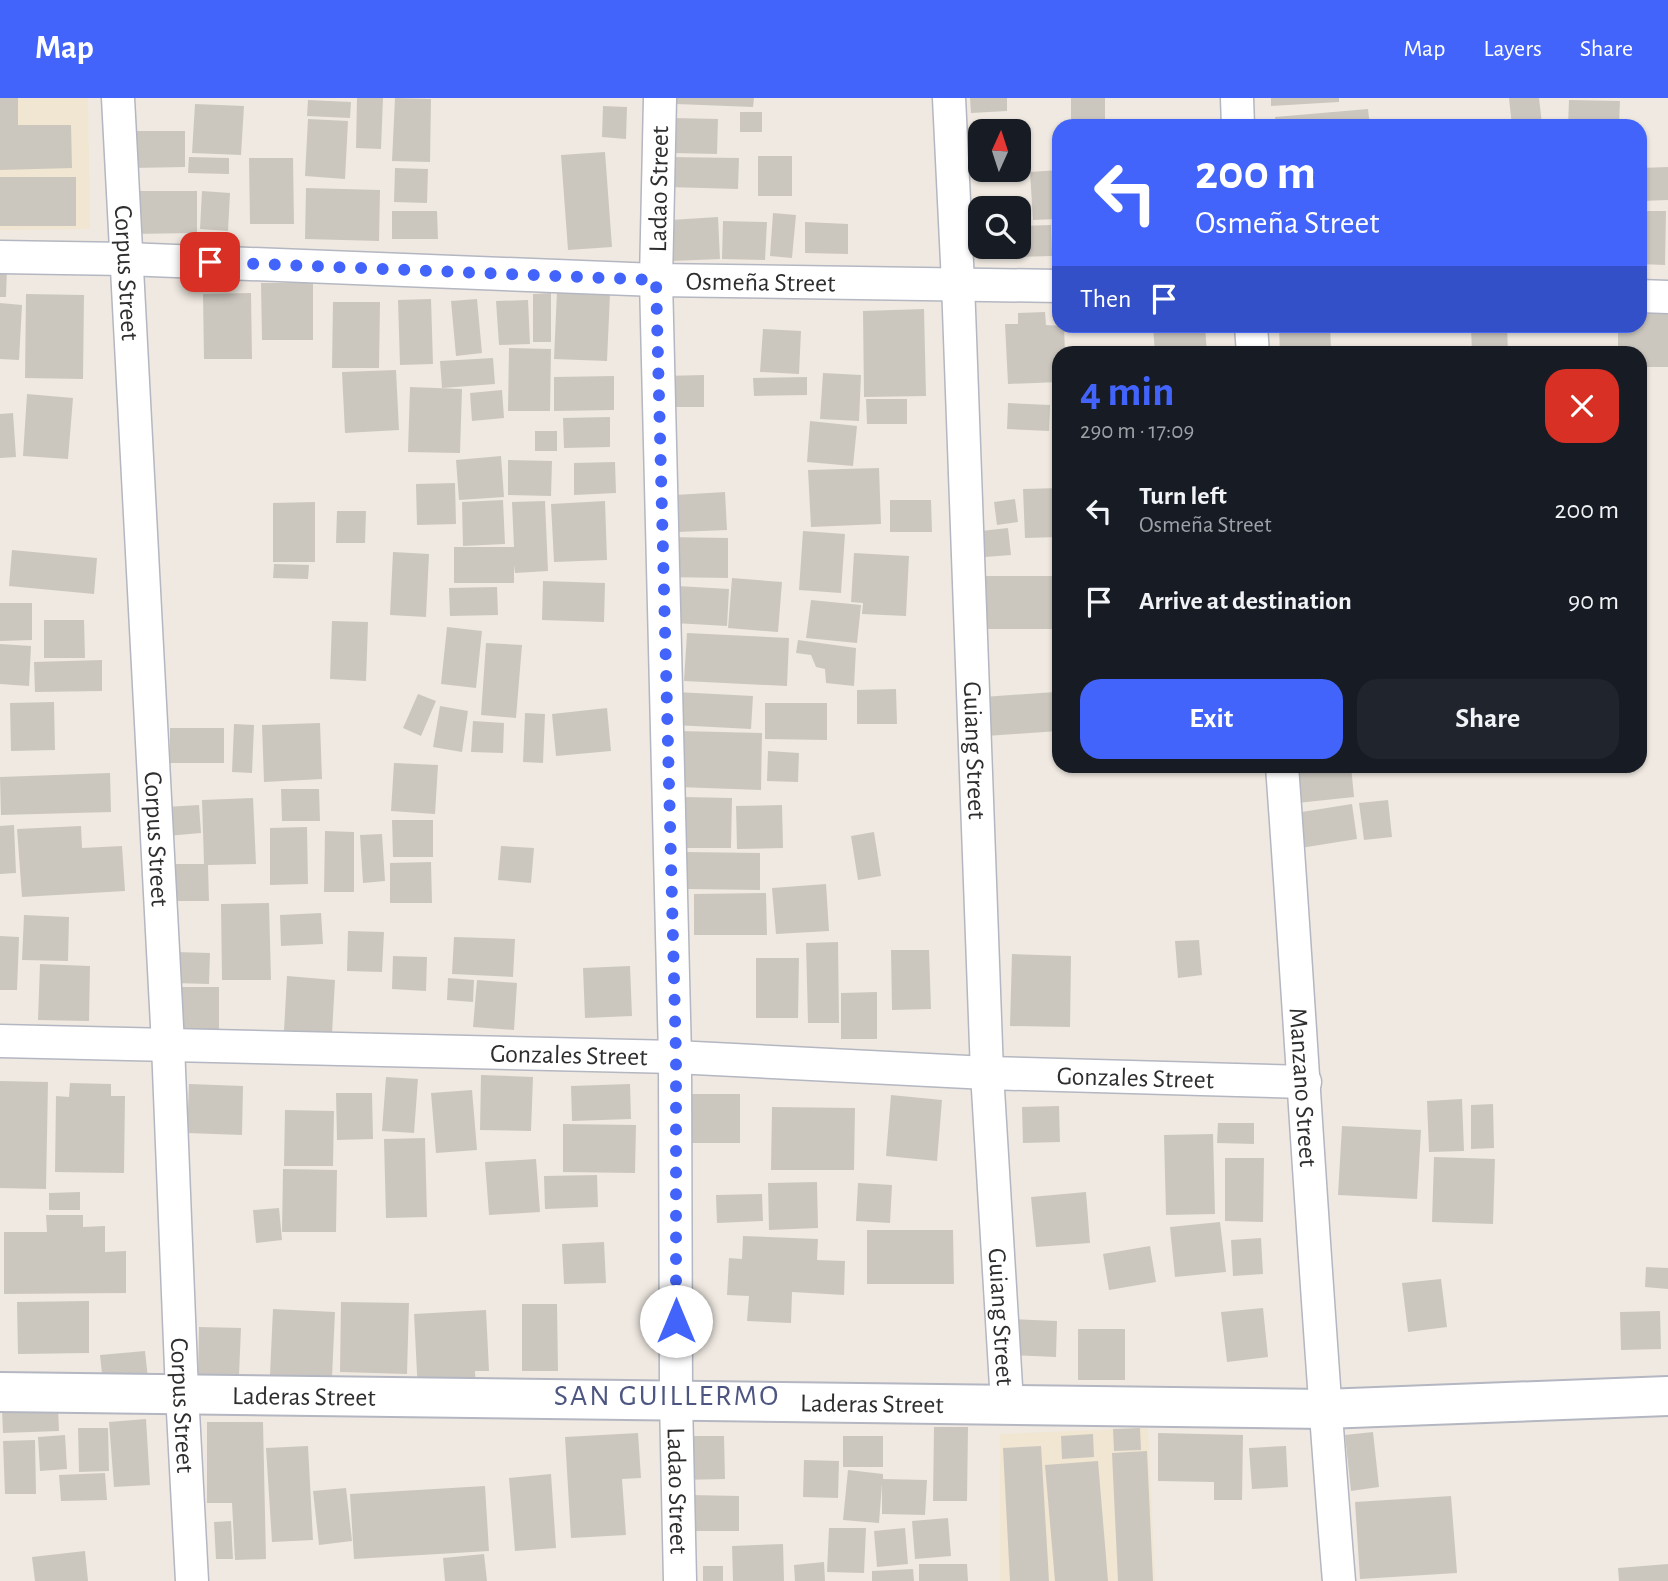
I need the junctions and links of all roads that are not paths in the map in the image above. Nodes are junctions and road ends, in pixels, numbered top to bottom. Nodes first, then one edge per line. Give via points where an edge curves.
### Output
1 (118, 98) edge
2 (660, 98) edge
3 (949, 98) edge
4 (1237, 98) edge
5 (1238, 119) edge
6 (0, 257) edge
7 (126, 259) junction
8 (656, 280) junction
9 (958, 283) junction
10 (1052, 286) edge
11 (1647, 296) edge
12 (1668, 297) edge
13 (1283, 773) edge
14 (0, 1041) edge
15 (168, 1045) junction
16 (676, 1056) junction
17 (987, 1073) junction
18 (1305, 1082) junction
19 (0, 1392) edge
20 (182, 1393) junction
21 (1668, 1396) edge
22 (676, 1400) junction
23 (1007, 1403) junction
24 (1324, 1409) junction
25 (192, 1581) edge
26 (680, 1581) edge
27 (1339, 1581) edge

1 - 7 street, Corpus Street
2 - 8 street, Ladao Street
3 - 9 street, Guiang Street
4 - 5 street
6 - 7 street, Osmeña Street
7 - 8 street, Osmeña Street
7 - 15 street, Corpus Street
8 - 9 street, Osmeña Street
8 - 16 street, Ladao Street
9 - 10 street, Osmeña Street
9 - 17 street, Guiang Street
11 - 12 street
13 - 18 street, Manzano Street
14 - 15 street, Gonzales Street
15 - 16 street, Gonzales Street
15 - 20 street, Corpus Street
16 - 17 street, Gonzales Street
16 - 22 street, Ladao Street
17 - 18 street, Gonzales Street
17 - 23 street, Guiang Street
18 - 24 street, Manzano Street
19 - 20 street, Laderas Street
20 - 22 street, Laderas Street
20 - 25 street, Corpus Street
21 - 24 street, Laderas Street
22 - 23 street, Laderas Street
22 - 26 street, Ladao Street
23 - 24 street, Laderas Street
24 - 27 street, Manzano Street

